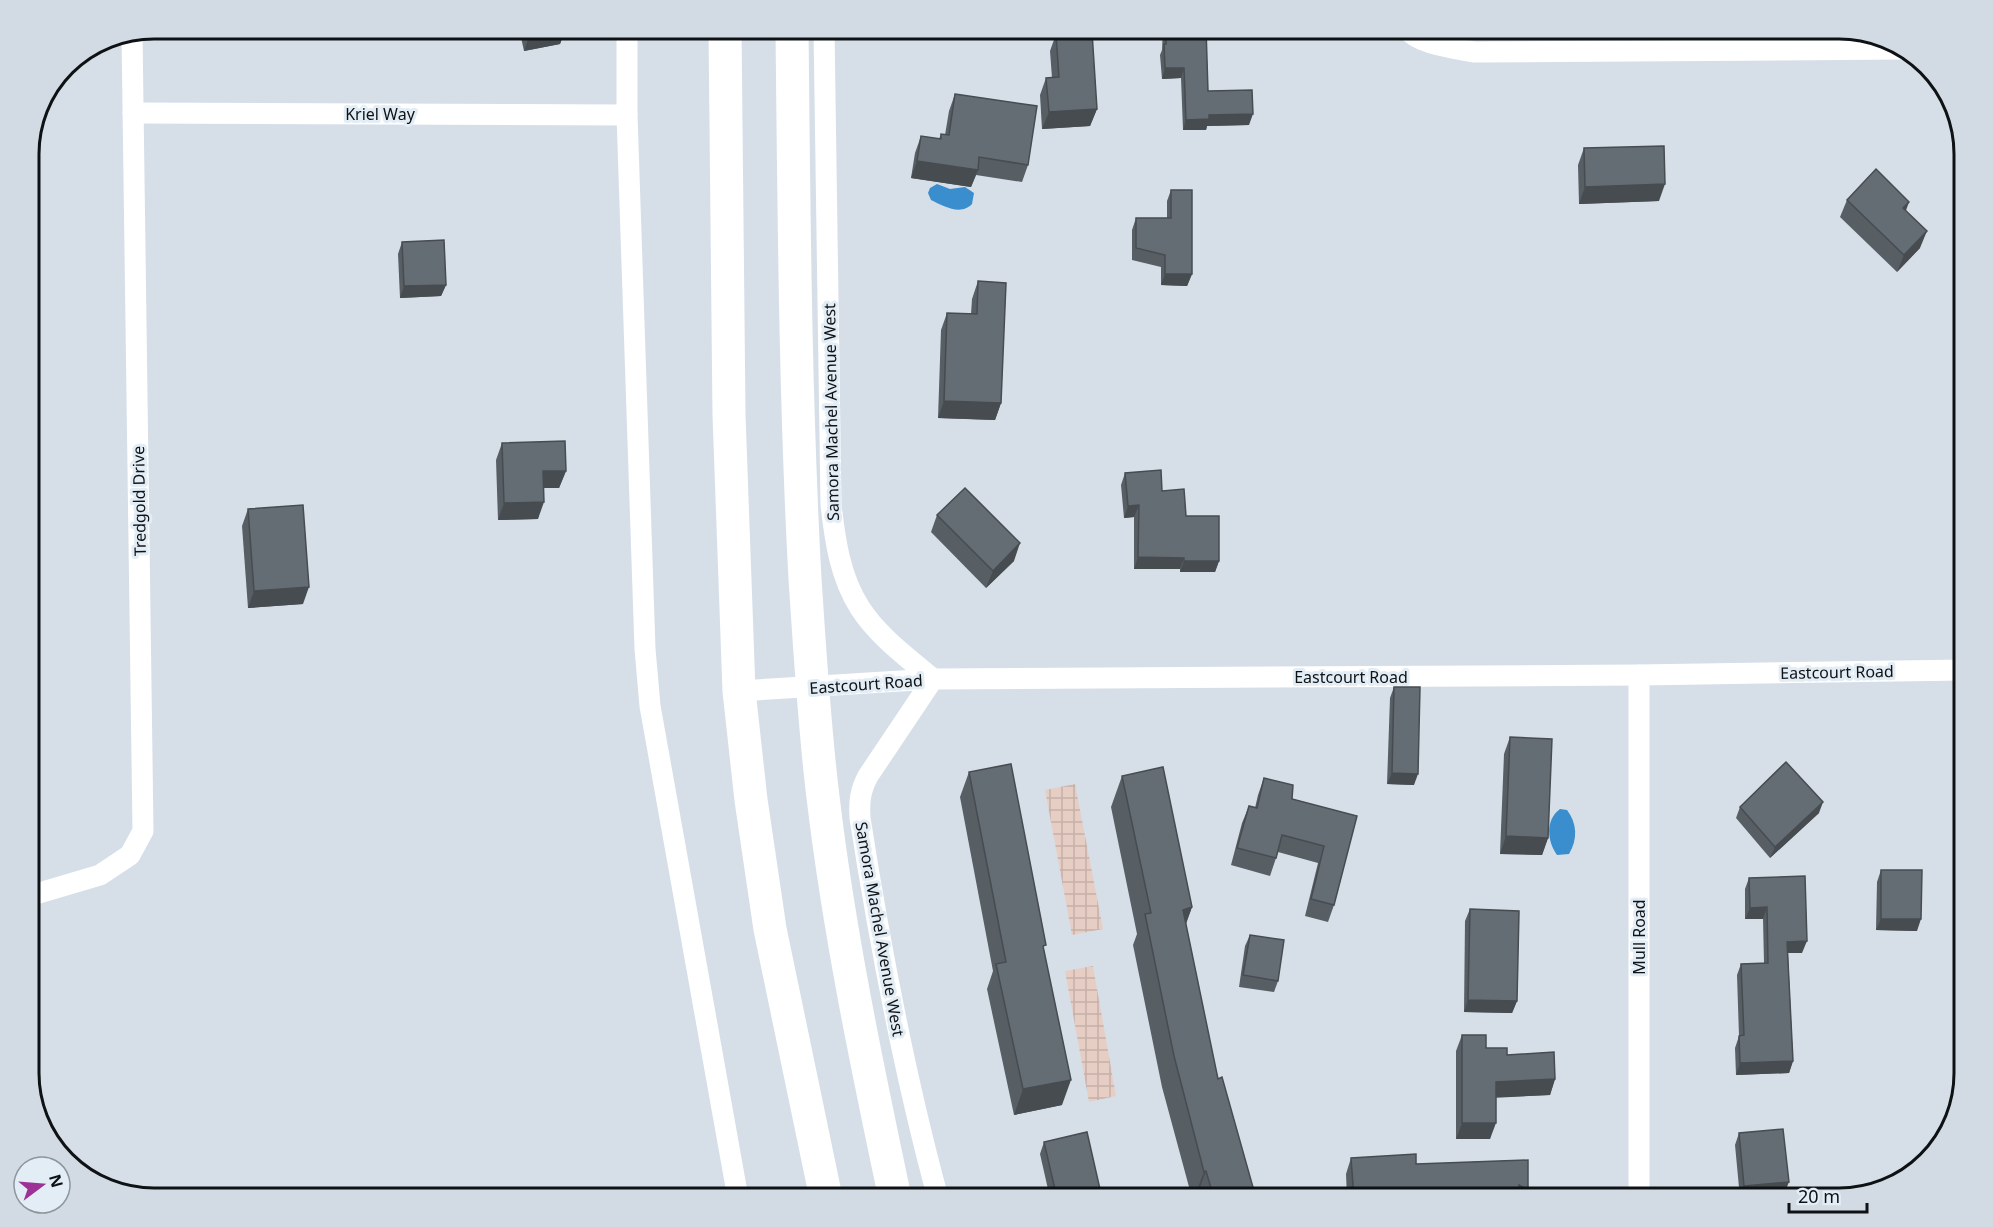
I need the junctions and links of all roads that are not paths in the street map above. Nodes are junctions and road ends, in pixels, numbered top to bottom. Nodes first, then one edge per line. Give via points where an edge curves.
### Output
1 (627, 39) edge
2 (725, 39) edge
3 (792, 39) edge
4 (824, 39) edge
5 (1422, 39) edge
6 (132, 41) edge
7 (1886, 49) edge
8 (133, 113) junction
9 (627, 115) junction
10 (1954, 670) edge
11 (1639, 675) junction
12 (933, 679) junction
13 (812, 687) junction
14 (739, 691) junction
15 (39, 893) edge
16 (736, 1188) edge
17 (824, 1188) edge
18 (893, 1188) edge
19 (935, 1188) edge
20 (1639, 1188) edge

1 - 9 street
2 - 14 highway via 729,415
3 - 13 highway, Samora Machel Avenue West via 796,323
4 - 12 street, Samora Machel Avenue West via 831,505 835,543 859,607 882,635
5 - 7 street via 1474,52
6 - 8 street, Tredgold Drive
8 - 9 street, Kriel Way
8 - 15 street, Tredgold Drive via 143,831 130,855 100,875
9 - 16 street via 649,696
10 - 11 street, Eastcourt Road
11 - 12 street, Eastcourt Road
11 - 20 street, Mull Road
12 - 13 street, Eastcourt Road
12 - 19 street, Samora Machel Avenue West via 868,776 859,801 888,986
13 - 14 street, Eastcourt Road
13 - 18 highway, Samora Machel Avenue West via 842,929
14 - 17 highway via 770,929

